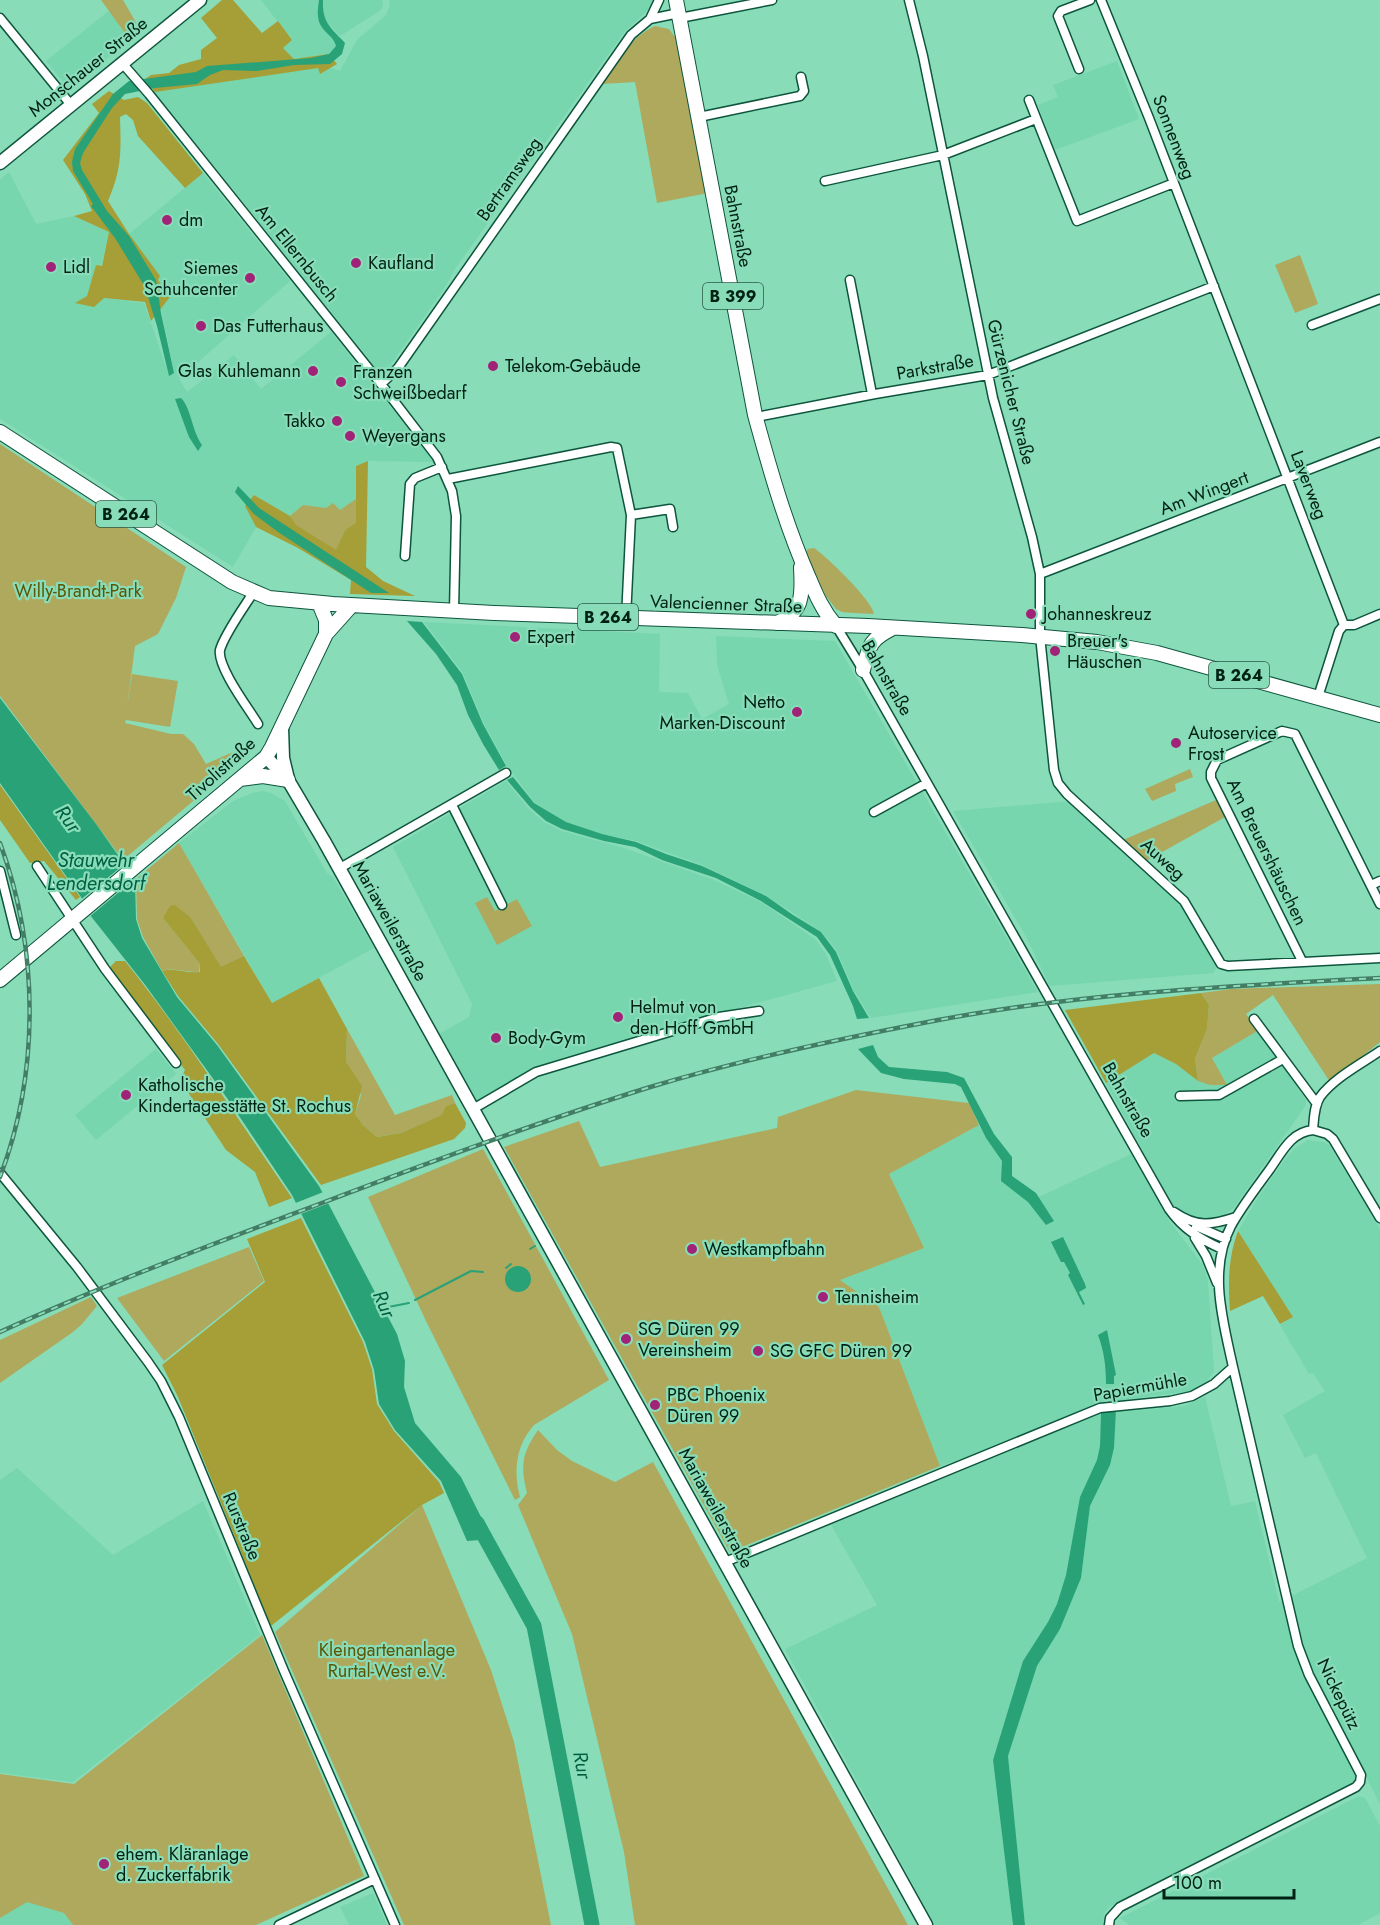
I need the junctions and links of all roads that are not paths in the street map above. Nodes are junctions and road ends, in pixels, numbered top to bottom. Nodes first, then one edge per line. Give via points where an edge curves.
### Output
1 (200, 0) edge
2 (660, 0) edge
3 (772, 0) edge
4 (909, 0) edge
5 (1090, 0) edge
6 (1101, 0) edge
7 (678, 10) edge
8 (0, 18) edge
9 (650, 19) junction
10 (122, 63) junction
11 (1079, 69) dead end
12 (801, 77) dead end
13 (1029, 100) dead end
14 (71, 105) junction
15 (699, 117) junction
16 (1036, 119) junction
17 (942, 155) junction
18 (0, 163) edge
19 (825, 181) dead end
20 (1174, 183) junction
21 (850, 280) dead end
22 (1214, 286) junction
23 (1380, 299) edge
24 (1312, 325) dead end
25 (988, 375) junction
26 (381, 384) junction
27 (872, 394) junction
28 (756, 417) junction
29 (0, 432) edge
30 (1380, 442) edge
31 (442, 468) junction
32 (1289, 478) junction
33 (448, 479) junction
34 (631, 515) junction
35 (673, 528) dead end
36 (405, 556) dead end
37 (801, 559) junction
38 (1040, 574) junction
39 (253, 593) junction
40 (319, 603) junction
41 (351, 606) junction
42 (454, 611) junction
43 (1380, 614) edge
44 (626, 618) junction
45 (775, 623) junction
46 (1344, 625) junction
47 (836, 626) junction
48 (893, 628) junction
49 (326, 634) junction
50 (1040, 636) junction
51 (864, 670) junction
52 (1318, 696) junction
53 (1380, 715) edge
54 (258, 724) dead end
55 (282, 727) junction
56 (266, 757) junction
57 (506, 773) dead end
58 (240, 779) junction
59 (288, 780) junction
60 (927, 783) junction
61 (452, 805) junction
62 (874, 812) dead end
63 (37, 866) dead end
64 (340, 868) junction
65 (0, 871) edge
66 (1380, 881) edge
67 (1371, 885) junction
68 (1380, 904) edge
69 (502, 905) dead end
70 (74, 917) junction
71 (16, 935) dead end
72 (1380, 958) edge
73 (1302, 961) junction
74 (0, 980) edge
75 (759, 1011) dead end
76 (1254, 1019) dead end
77 (1380, 1051) edge
78 (1283, 1059) junction
79 (176, 1063) dead end
80 (1180, 1096) dead end
81 (1317, 1104) junction
82 (473, 1109) junction
83 (1313, 1130) junction
84 (0, 1173) edge
85 (1168, 1209) junction
86 (1236, 1217) junction
87 (1380, 1218) edge
88 (1184, 1219) junction
89 (1190, 1232) junction
90 (1226, 1239) junction
91 (1222, 1249) junction
92 (1219, 1289) junction
93 (1233, 1367) junction
94 (725, 1562) junction
95 (375, 1879) junction
96 (279, 1925) edge
97 (394, 1925) edge
98 (927, 1925) edge
99 (1109, 1925) edge

1 - 10 main road, Monschauer Straße
2 - 9 street
3 - 7 street
4 - 17 street, Gürzenicher Straße
5 - 11 street via 1061,11 1058,16
6 - 20 street, Sonnenweg
7 - 9 street, Bertramsweg
7 - 15 main road, Bahnstraße / B 399
8 - 14 street
9 - 26 street, Bertramsweg via 631,34 398,368
10 - 14 main road, Monschauer Straße
10 - 26 street, Am Ellernbusch
12 - 15 street via 804,91 800,96
13 - 16 street
14 - 18 main road, Monschauer Straße
15 - 28 main road, Bahnstraße / B 399
16 - 17 street
16 - 20 street via 1077,221
17 - 19 street
17 - 25 street, Gürzenicher Straße
20 - 22 street, Sonnenweg
21 - 27 street
22 - 25 street, Parkstraße
22 - 32 street, Laverweg
23 - 24 street
25 - 27 street, Parkstraße
25 - 38 street, Gürzenicher Straße
26 - 31 street, Am Ellernbusch
27 - 28 street, Parkstraße
28 - 37 main road, Bahnstraße / B 399
29 - 39 main road, Valencienner Straße / B 264
30 - 32 street, Am Wingert
31 - 33 street, Am Ellernbusch
31 - 36 street via 415,478 410,484
32 - 38 street, Am Wingert
32 - 46 street, Laverweg
33 - 34 street via 611,447 619,450
33 - 42 street, Am Ellernbusch via 456,516
34 - 35 street via 670,509
34 - 44 street
37 - 45 main road via 797,609
37 - 47 main road, Bahnstraße / B 399 via 819,601
38 - 50 street, Gürzenicher Straße
39 - 40 main road, Valencienner Straße / B 264
39 - 54 street via 220,654 223,667
40 - 41 main road, Valencienner Straße / B 264
40 - 49 main road via 326,620
41 - 42 main road, Valencienner Straße / B 264
41 - 49 main road, Tivolistraße
42 - 44 main road, Valencienner Straße / B 264
43 - 46 street
44 - 45 main road, Valencienner Straße / B 264
45 - 47 main road, Valencienner Straße / B 264
46 - 52 street
47 - 48 main road, Valencienner Straße / B 264
47 - 51 street, Bahnstraße
48 - 50 main road, Valencienner Straße / B 264
48 - 51 main road via 869,645
49 - 55 main road, Tivolistraße
50 - 52 main road, Valencienner Straße / B 264 via 1134,647
50 - 73 street, Auweg via 1058,783 1185,901 1221,964
51 - 60 street, Bahnstraße
52 - 53 main road, Valencienner Straße / B 264
55 - 56 main road, Tivolistraße
55 - 59 main road
56 - 58 main road, Tivolistraße
56 - 59 main road, Mariaweilerstraße
57 - 61 street
58 - 59 main road via 262,776
58 - 70 main road, Tivolistraße
59 - 64 main road, Mariaweilerstraße
60 - 62 street
60 - 85 street, Bahnstraße
61 - 64 street
61 - 69 street
63 - 70 street
64 - 82 main road, Mariaweilerstraße
65 - 71 street
66 - 67 street
67 - 68 street, Am Breuershäuschen
67 - 73 street, Am Breuershäuschen via 1295,734 1282,731 1214,763 1211,778
70 - 74 main road, Tivolistraße
70 - 79 street via 105,969
72 - 73 street, Auweg
75 - 82 street via 719,1017 536,1072
76 - 78 street
77 - 81 street via 1338,1080
78 - 80 street via 1219,1095
78 - 81 street
81 - 83 street
82 - 94 main road, Mariaweilerstraße
83 - 86 street via 1290,1141
83 - 87 street via 1333,1139
84 - 95 street, Rurstraße via 77,1267 161,1381
85 - 88 street, Bahnstraße
85 - 89 street, Bahnstraße
86 - 88 street, Bahnstraße via 1208,1225
86 - 90 street
88 - 90 street, Bahnstraße
89 - 91 street, Bahnstraße
89 - 92 street, Bahnstraße via 1206,1256
90 - 91 street
91 - 92 street
92 - 93 street
93 - 94 street, Papiermühle via 1192,1396 1100,1408
93 - 99 street, Nickepütz via 1298,1646 1361,1775 1360,1782 1308,1813 1120,1906
94 - 98 main road, Mariaweilerstraße
95 - 96 street
95 - 97 street, Rurstraße

